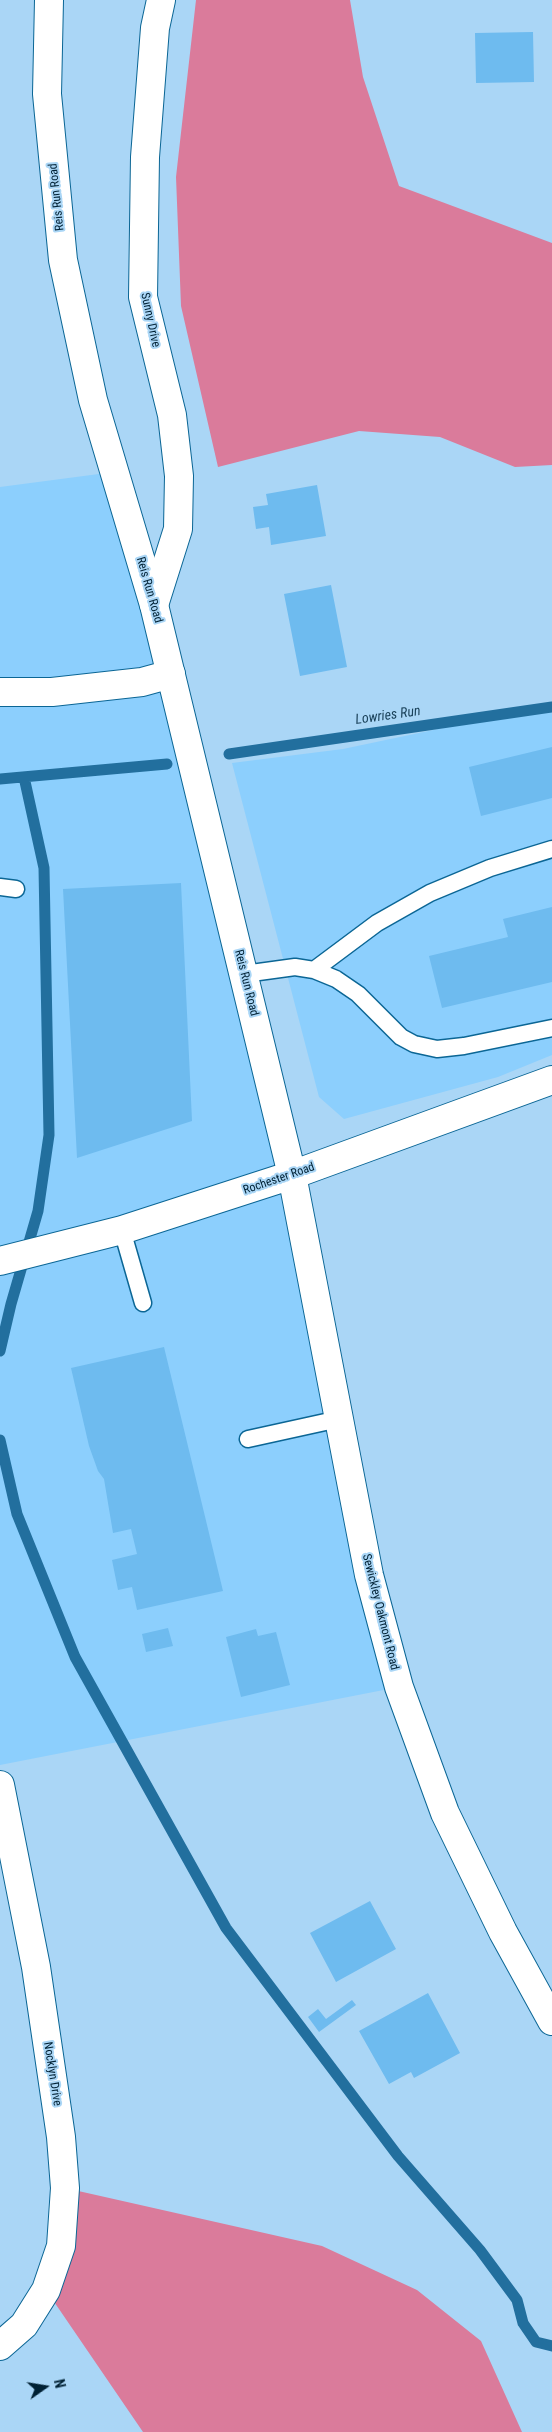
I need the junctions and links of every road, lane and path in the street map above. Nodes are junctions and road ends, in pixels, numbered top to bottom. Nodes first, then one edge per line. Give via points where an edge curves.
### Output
1 (49, 0) edge
2 (161, 0) edge
3 (154, 605) junction
4 (171, 674) junction
5 (0, 692) edge
6 (552, 849) edge
7 (314, 970) junction
8 (244, 974) junction
9 (552, 1028) edge
10 (552, 1080) edge
11 (292, 1175) junction
12 (122, 1230) junction
13 (6, 1260) edge
14 (143, 1303) dead end
15 (339, 1419) junction
16 (248, 1439) dead end
17 (0, 1785) edge
18 (552, 2021) edge
19 (0, 2346) edge

1 - 3 street, Reis Run Road via 47,94 63,260 93,400
2 - 3 street, Sunny Drive via 155,28 146,157 143,297 172,415 179,476 178,529
3 - 4 street, Reis Run Road
4 - 5 street via 142,682 52,692
4 - 8 street, Reis Run Road
6 - 7 lane via 490,868 430,893 377,923
7 - 8 lane via 295,967
7 - 9 lane via 336,979 358,994 401,1037 414,1044 437,1049 455,1047
8 - 11 street, Reis Run Road
10 - 11 street, Rochester Road
11 - 12 street, Rochester Road
11 - 15 street, Sewickley Oakmont Road
12 - 13 street, Rochester Road
12 - 14 lane
15 - 16 lane
15 - 18 street, Sewickley Oakmont Road via 369,1575 400,1687 445,1813 503,1932
17 - 19 street, Nocklyn Drive via 36,1967 61,2137 65,2188 61,2246 46,2290 24,2326

